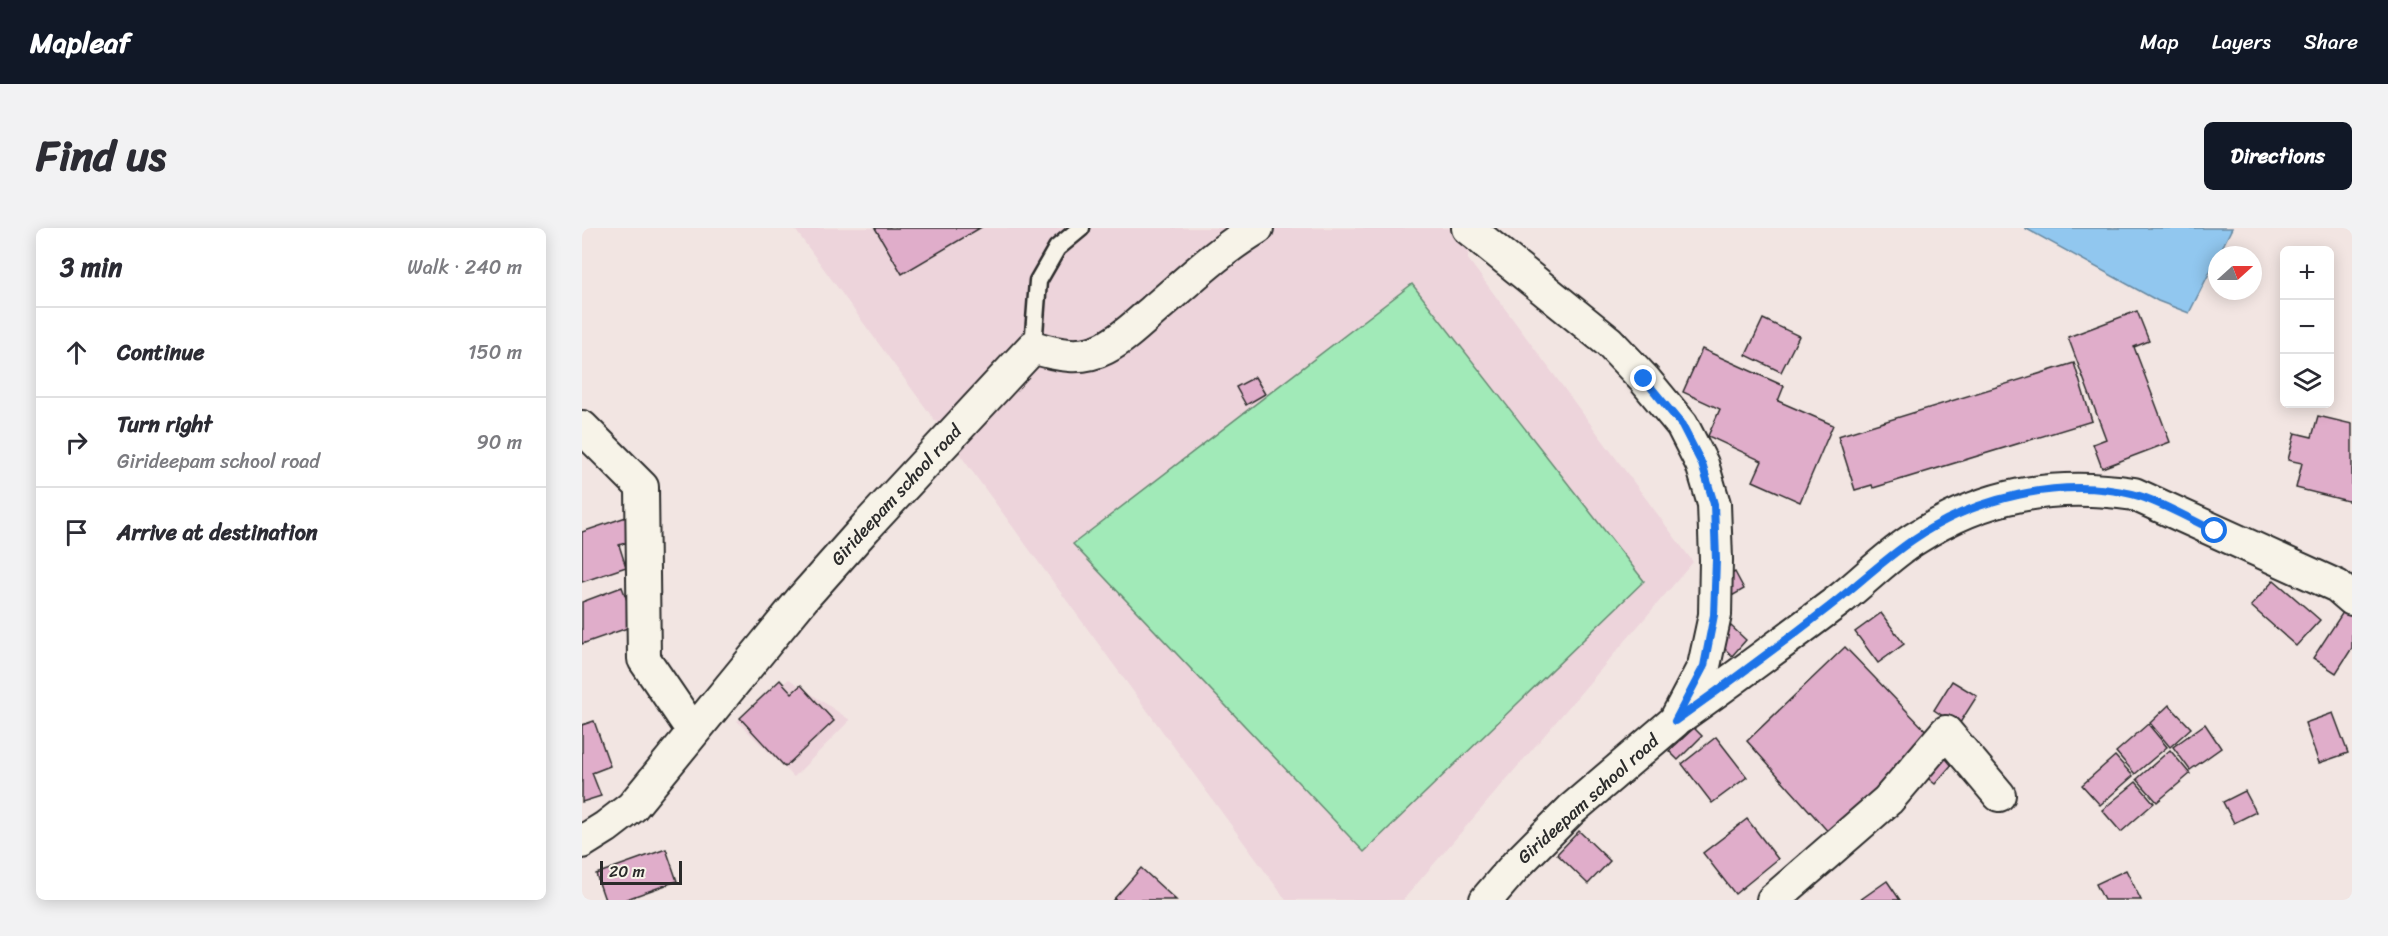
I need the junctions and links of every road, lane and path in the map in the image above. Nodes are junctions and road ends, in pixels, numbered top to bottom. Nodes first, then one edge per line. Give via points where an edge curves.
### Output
1 (1081, 228) edge
2 (1257, 228) edge
3 (1467, 228) edge
4 (1034, 347) junction
5 (582, 427) edge
6 (2352, 599) edge
7 (1675, 721) junction
8 (693, 731) junction
9 (2000, 795) dead end
10 (582, 842) edge
11 (1486, 900) edge
12 (1773, 900) edge

1 - 4 lane via 1057,248 1038,281
2 - 4 street via 1229,245 1104,349 1059,356
3 - 7 street, Girideepam school road via 1616,350 1682,425 1702,464 1714,504 1714,615 1704,666
4 - 8 street, Girideepam school road via 866,527
5 - 8 street via 642,487 644,659
6 - 7 street via 2337,586 2133,494 2058,489 2012,495 1965,512 1915,538 1840,599
7 - 11 street, Girideepam school road via 1571,810
8 - 10 street, Girideepam school road via 632,807
9 - 12 street via 1946,732 1888,800

